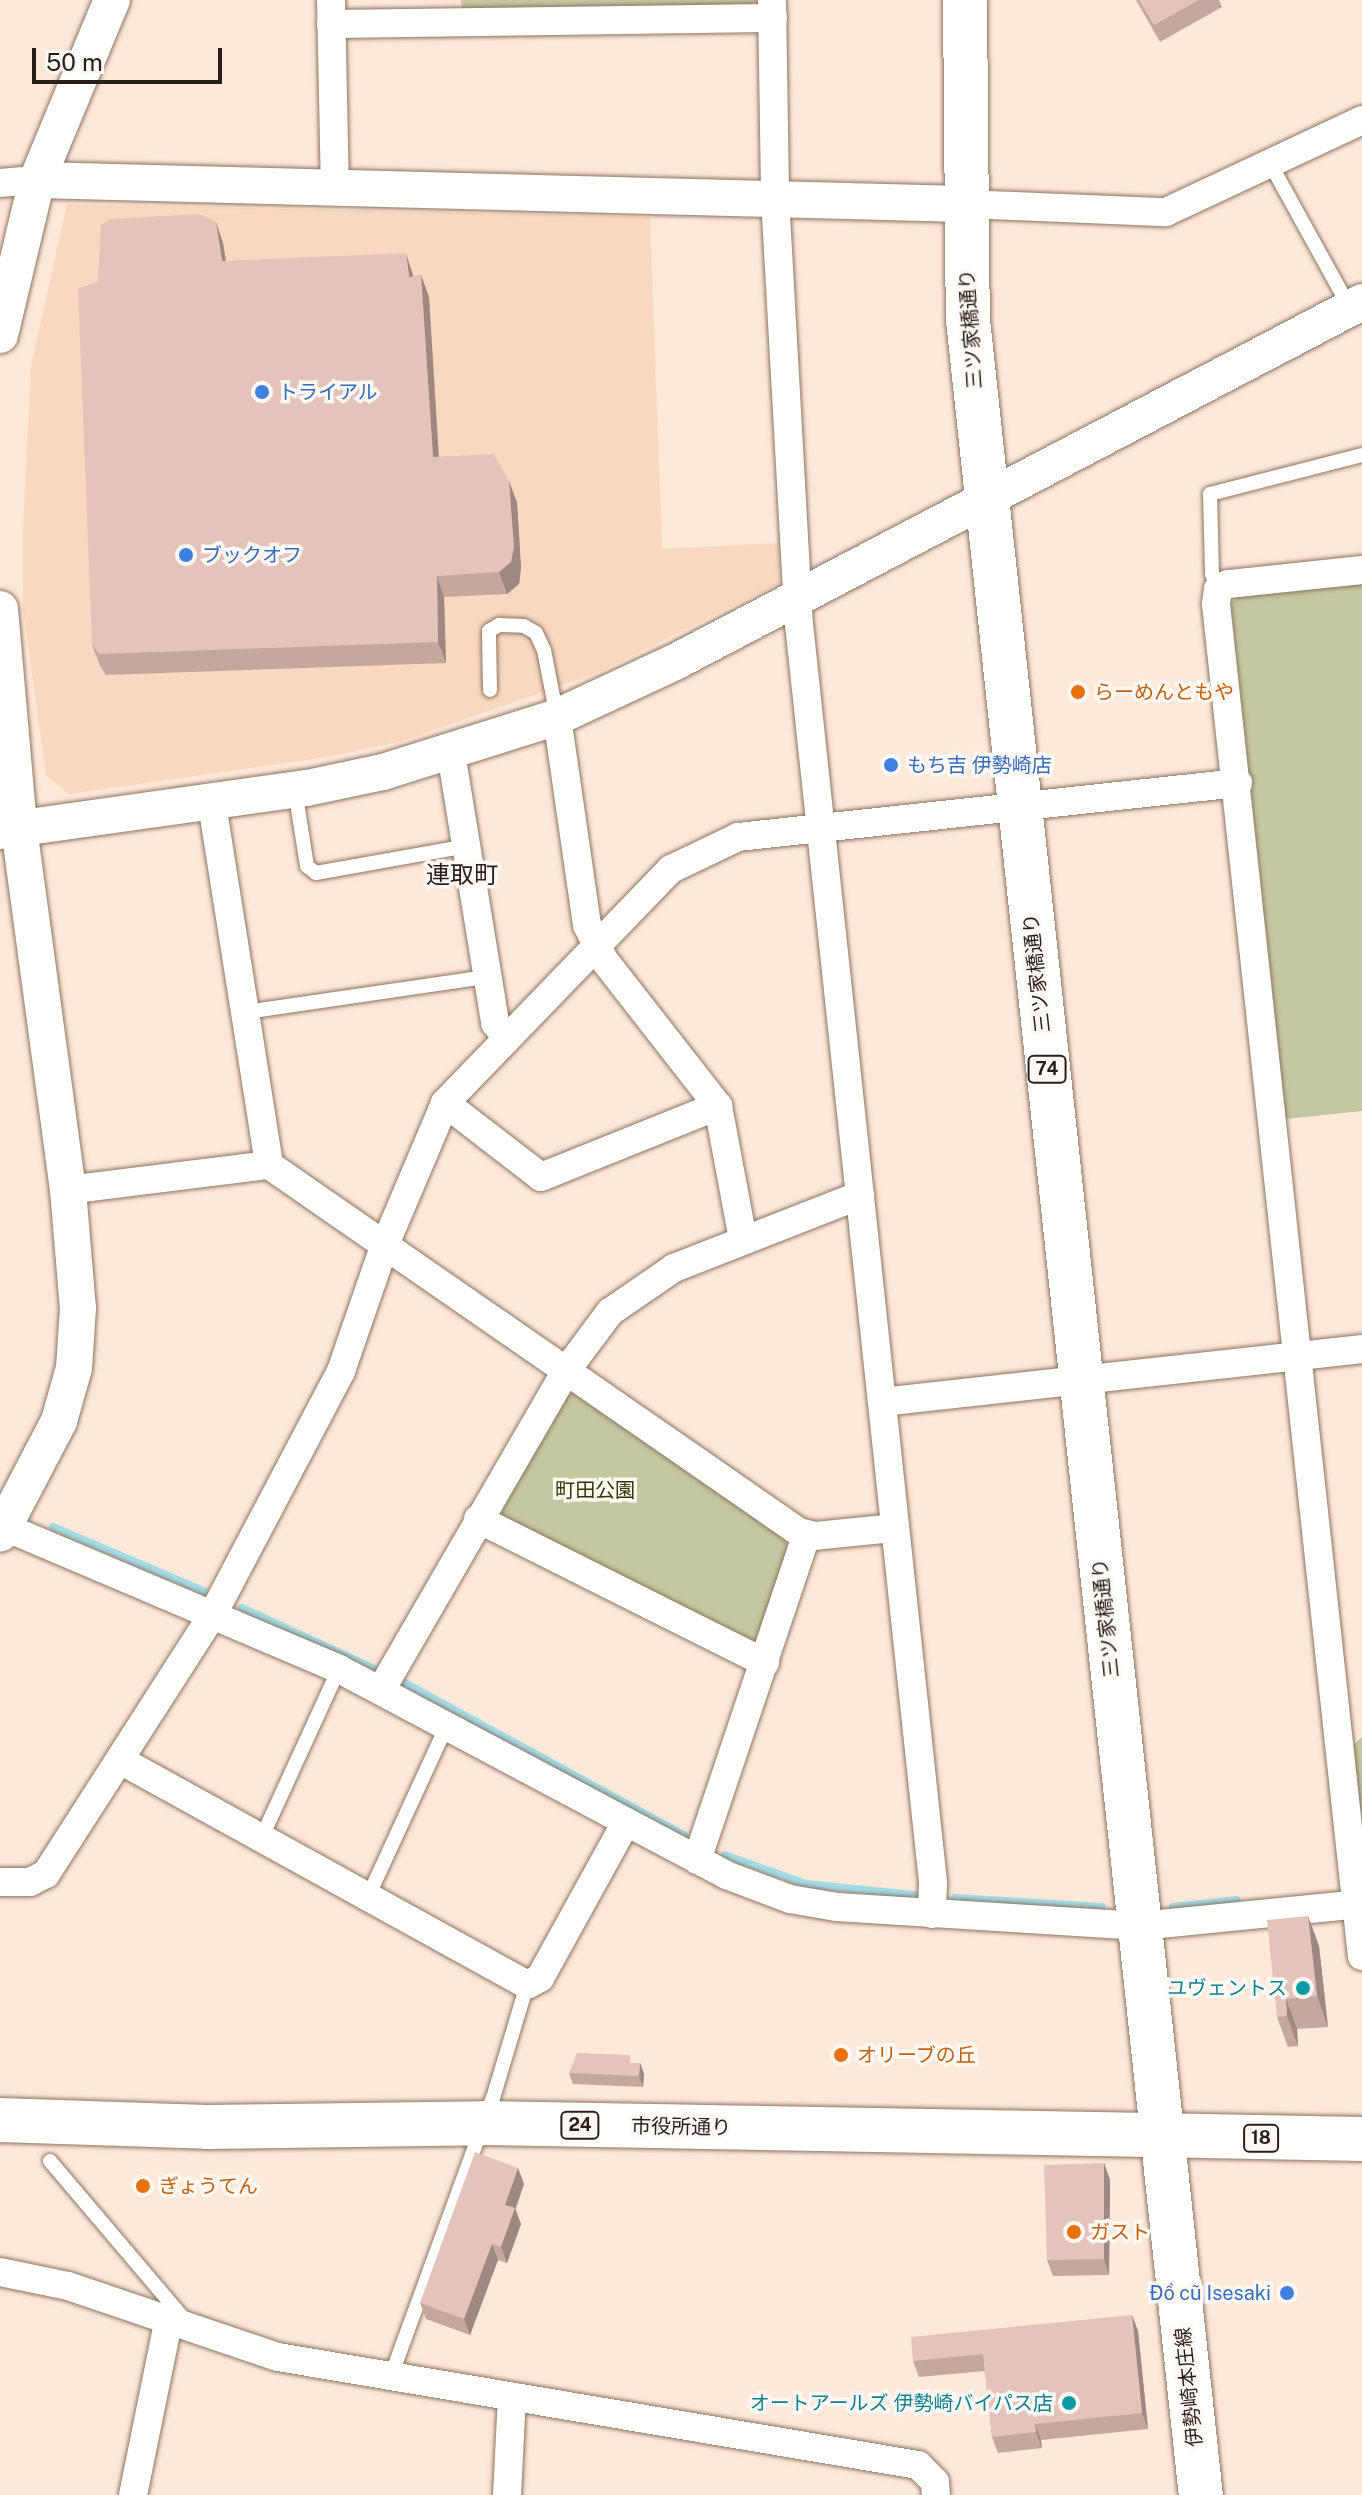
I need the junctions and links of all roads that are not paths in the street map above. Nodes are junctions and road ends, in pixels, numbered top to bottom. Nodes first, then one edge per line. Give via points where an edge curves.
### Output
1 (112, 0) edge
2 (965, 0) edge
3 (772, 9) edge
4 (331, 12) edge
5 (1362, 120) edge
6 (1271, 165) junction
7 (37, 180) junction
8 (0, 183) edge
9 (335, 186) junction
10 (775, 197) junction
11 (963, 204) junction
12 (1356, 305) edge
13 (0, 335) edge
14 (1362, 455) edge
15 (987, 500) junction
16 (1362, 570) edge
17 (1218, 589) junction
18 (797, 599) junction
19 (0, 609) edge
20 (490, 690) dead end
21 (557, 717) junction
22 (451, 753) junction
23 (1238, 783) junction
24 (294, 790) junction
25 (212, 804) junction
26 (1020, 806) junction
27 (820, 827) junction
28 (9, 829) edge
29 (467, 846) junction
30 (594, 945) junction
31 (486, 977) junction
32 (246, 1012) junction
33 (507, 1038) junction
34 (445, 1103) junction
35 (718, 1106) junction
36 (269, 1165) junction
37 (68, 1190) junction
38 (860, 1195) junction
39 (743, 1240) junction
40 (384, 1247) junction
41 (1362, 1349) edge
42 (1298, 1356) junction
43 (566, 1371) junction
44 (1080, 1380) junction
45 (882, 1402) junction
46 (478, 1519) junction
47 (894, 1528) junction
48 (2, 1529) edge
49 (806, 1536) junction
50 (213, 1614) junction
51 (765, 1663) junction
52 (339, 1669) junction
53 (381, 1690) junction
54 (447, 1725) junction
55 (1349, 1726) edge
56 (120, 1760) junction
57 (626, 1822) junction
58 (261, 1839) junction
59 (697, 1860) junction
60 (0, 1882) edge
61 (367, 1899) junction
62 (1359, 1904) edge
63 (932, 1914) junction
64 (1140, 1926) junction
65 (1362, 1956) edge
66 (527, 1985) junction
67 (0, 2120) edge
68 (484, 2123) junction
69 (1160, 2136) junction
70 (1362, 2139) edge
71 (50, 2161) dead end
72 (0, 2272) edge
73 (179, 2325) junction
74 (391, 2376) junction
75 (512, 2397) junction
76 (133, 2495) edge
77 (507, 2495) edge
78 (936, 2495) edge
79 (1201, 2495) edge

1 - 7 street
2 - 11 main road, 三ツ家橋通り / 74
3 - 4 street
3 - 10 street
4 - 9 street
5 - 6 street
6 - 11 street via 1166,212
6 - 12 lane
7 - 8 street
7 - 9 street
7 - 13 street
9 - 10 street
10 - 11 street
10 - 18 street
11 - 15 main road, 三ツ家橋通り / 74 via 968,320
12 - 15 street
14 - 17 lane via 1210,494 1212,574
15 - 18 street
15 - 26 main road, 三ツ家橋通り / 74
16 - 17 street
17 - 23 street
18 - 21 street
18 - 27 street
19 - 28 street
20 - 21 lane via 489,631 499,625 524,626 536,633 544,650
21 - 22 street
21 - 30 street
22 - 24 street
22 - 29 street
23 - 26 street
23 - 42 street
24 - 25 street
24 - 29 lane via 307,866 316,873
25 - 28 street
25 - 32 street
26 - 27 street
26 - 44 main road, 三ツ家橋通り / 74
27 - 30 street via 738,837 691,856
27 - 38 street
28 - 37 street
29 - 31 street
30 - 33 street
30 - 35 street
31 - 32 lane
31 - 33 street via 495,1023
32 - 36 street
33 - 34 street
34 - 35 street via 541,1177
34 - 40 street
35 - 39 street
36 - 37 street
36 - 40 street
37 - 48 street via 78,1308 74,1368 59,1421
38 - 39 street
38 - 45 street
39 - 43 street via 631,1292 599,1324
40 - 43 street
40 - 50 street via 341,1371
41 - 42 street
42 - 44 street
42 - 55 street
43 - 46 street
43 - 49 street
44 - 45 street
44 - 64 main road, 三ツ家橋通り / 74
45 - 47 street
46 - 51 street
46 - 53 street
47 - 49 street
47 - 63 street via 933,1883
48 - 50 street
49 - 51 street
50 - 52 street
50 - 56 street
51 - 59 street
52 - 53 street
52 - 58 lane
53 - 54 street
54 - 57 street
54 - 61 lane
55 - 62 street
56 - 58 street
56 - 60 street via 46,1874 30,1882
57 - 59 street
57 - 66 street via 540,1978
58 - 61 street
59 - 63 street via 790,1899
61 - 66 street
62 - 64 street
62 - 65 street
63 - 64 street
64 - 69 main road, 三ツ家橋通り / 74
66 - 68 lane
67 - 68 main road, 市役所通り / 24 via 207,2127
68 - 69 main road, 市役所通り / 24
68 - 74 lane
69 - 70 main road, 市役所通り / 18
69 - 79 main road, 伊勢崎本庄線
71 - 73 lane
72 - 73 street via 68,2286
73 - 74 street via 278,2357
73 - 76 street
74 - 75 street
75 - 77 street
75 - 78 street via 918,2465 935,2482

